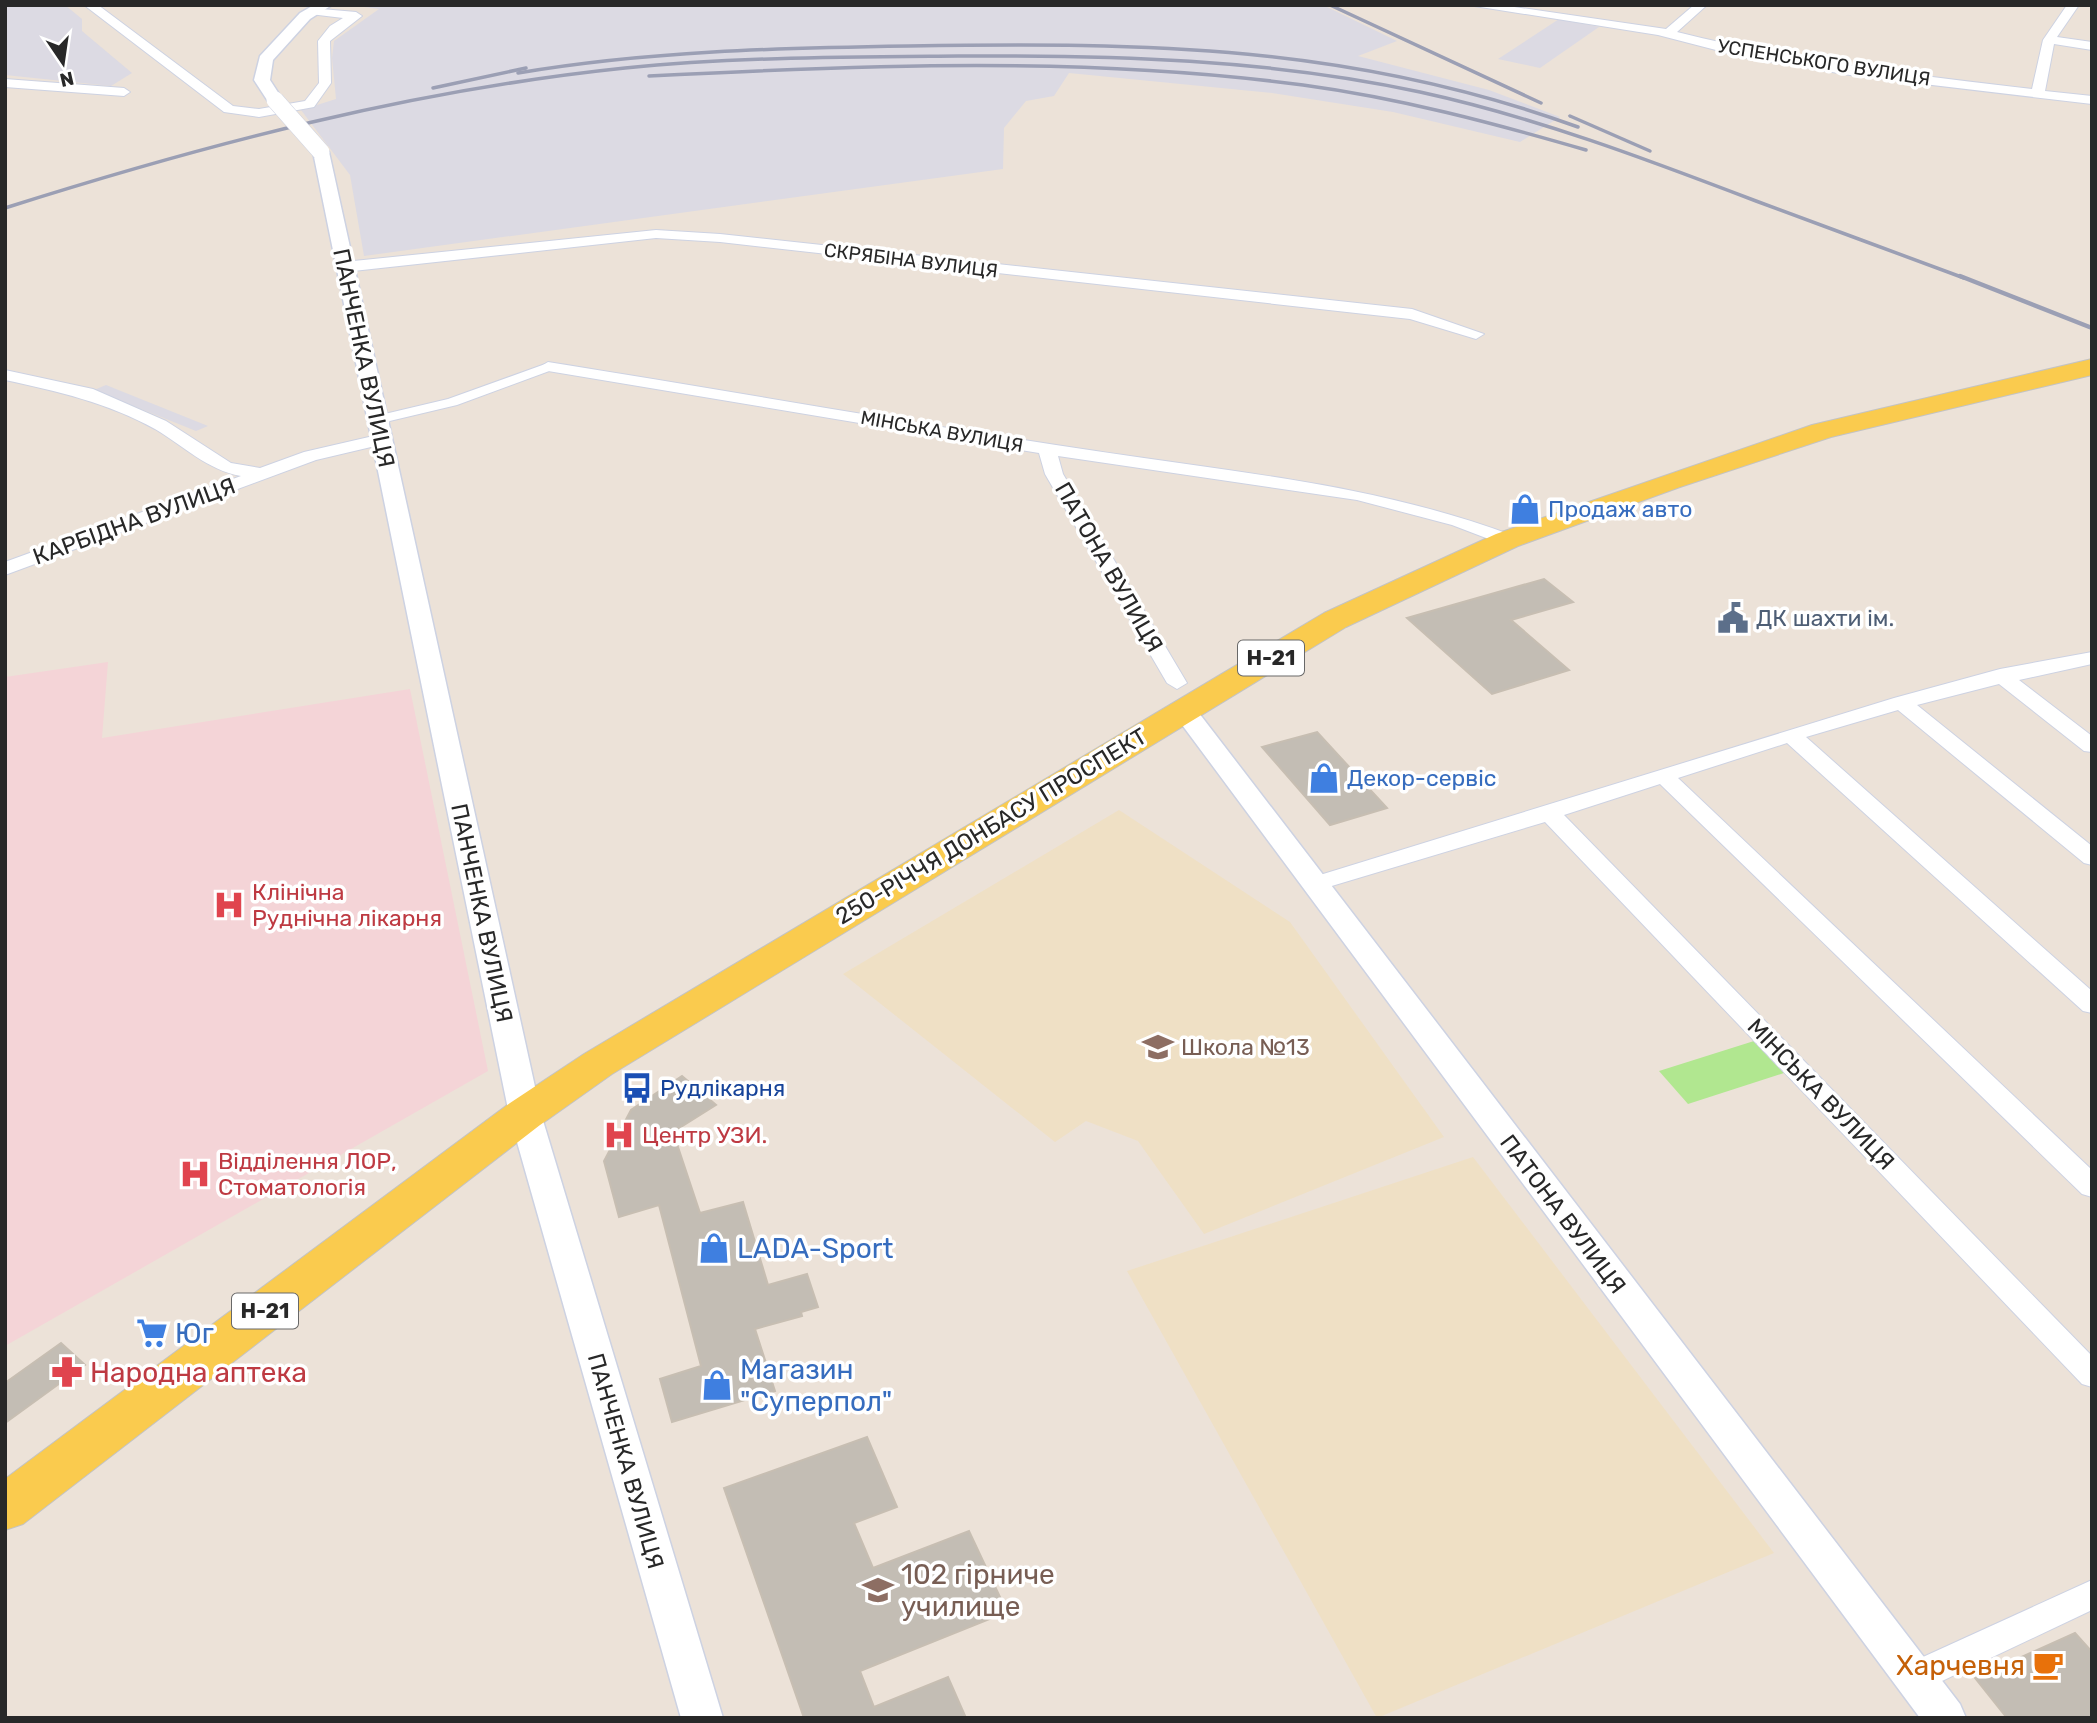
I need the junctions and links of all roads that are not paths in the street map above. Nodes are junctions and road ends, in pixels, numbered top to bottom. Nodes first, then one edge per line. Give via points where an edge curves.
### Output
1 (90, 5) edge
2 (1474, 5) edge
3 (1701, 5) edge
4 (2073, 5) edge
5 (319, 8) edge
6 (1670, 33) junction
7 (2049, 40) junction
8 (2092, 46) edge
9 (5, 83) edge
10 (124, 92) dead end
11 (2038, 93) junction
12 (2092, 100) edge
13 (344, 267) junction
14 (1476, 334) dead end
15 (548, 367) joint
16 (2092, 367) edge
17 (5, 375) edge
18 (379, 429) junction
19 (1047, 449) junction
20 (262, 474) junction
21 (1507, 540) junction
22 (5, 569) edge
23 (2092, 658) edge
24 (2000, 676) junction
25 (1180, 696) junction
26 (1901, 702) junction
27 (1792, 736) junction
28 (2092, 746) edge
29 (1663, 775) junction
30 (1549, 813) junction
31 (2092, 858) edge
32 (1315, 884) junction
33 (2092, 1005) edge
34 (525, 1114) junction
35 (2092, 1188) edge
36 (2092, 1375) edge
37 (5, 1508) edge
38 (2092, 1594) edge
39 (1913, 1678) junction
40 (702, 1718) edge
41 (1945, 1718) edge

1 - 5 street, ПАНЧЕНКА ВУЛИЦЯ via 229,109 259,113 309,104 325,83 320,47 328,31 356,16
2 - 6 street, УСПЕНСЬКОГО ВУЛИЦЯ
3 - 6 street
4 - 7 street
5 - 13 street, ПАНЧЕНКА ВУЛИЦЯ, bridge via 305,16 265,59 262,80 320,152
6 - 11 street, УСПЕНСЬКОГО ВУЛИЦЯ via 1743,52 1856,72
7 - 8 street
7 - 11 street
9 - 10 street
11 - 12 street, УСПЕНСЬКОГО ВУЛИЦЯ
13 - 14 street, СКРЯБІНА ВУЛИЦЯ via 656,234 1412,314
13 - 18 street, ПАНЧЕНКА ВУЛИЦЯ
15 - 18 street, МІНСЬКА ВУЛИЦЯ
15 - 19 street, МІНСЬКА ВУЛИЦЯ
16 - 21 main road, 250-РІЧЧЯ ДОНБАСУ ПРОСПЕКТ / Н-21 via 1822,431
17 - 20 street, КАРБІДНА ВУЛИЦЯ via 87,393 160,425 226,468
18 - 20 street, КАРБІДНА ВУЛИЦЯ
18 - 34 street, ПАНЧЕНКА ВУЛИЦЯ
19 - 21 street, МІНСЬКА ВУЛИЦЯ via 1383,498
19 - 25 street, ПАТОНА ВУЛИЦЯ via 1054,474
20 - 22 street, КАРБІДНА ВУЛИЦЯ
21 - 25 main road, 250-РІЧЧЯ ДОНБАСУ ПРОСПЕКТ / Н-21
23 - 24 street
24 - 26 street
24 - 28 street
25 - 32 street, ПАТОНА ВУЛИЦЯ
25 - 34 main road, 250-РІЧЧЯ ДОНБАСУ ПРОСПЕКТ / Н-21
26 - 27 street
26 - 31 street
27 - 29 street
27 - 33 street
29 - 30 street
29 - 35 street
30 - 32 street via 1441,850
30 - 36 street, МІНСЬКА ВУЛИЦЯ
32 - 39 street, ПАТОНА ВУЛИЦЯ
34 - 37 main road, 250-РІЧЧЯ ДОНБАСУ ПРОСПЕКТ / Н-21
34 - 40 street, ПАНЧЕНКА ВУЛИЦЯ
38 - 39 street
39 - 41 street, ПАТОНА ВУЛИЦЯ

